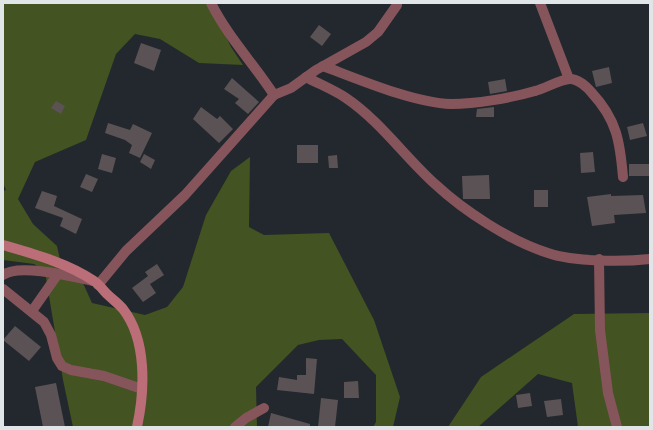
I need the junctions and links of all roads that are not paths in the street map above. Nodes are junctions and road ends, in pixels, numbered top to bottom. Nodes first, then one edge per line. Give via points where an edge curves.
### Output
1 (211, 3) edge
2 (540, 3) edge
3 (397, 5) dead end
4 (323, 66) junction
5 (306, 77) junction
6 (569, 79) junction
7 (274, 95) junction
8 (623, 177) dead end
9 (3, 245) edge
10 (650, 259) edge
11 (600, 260) junction
12 (58, 274) junction
13 (3, 275) edge
14 (97, 284) junction
15 (3, 289) edge
16 (32, 311) junction
17 (142, 389) junction
18 (264, 408) dead end
19 (137, 427) edge
20 (235, 427) edge
21 (617, 427) edge

1 - 7 street via 231,37
2 - 6 street
3 - 4 street via 378,32 366,42
4 - 5 street
4 - 6 street via 422,100 452,104 504,99
5 - 7 street via 291,88
5 - 11 street via 345,98 370,117 435,184 466,210 506,234 548,254
6 - 8 street via 584,85 613,121 621,152
7 - 14 street via 208,171 126,251
9 - 14 main road via 54,262
10 - 11 street
11 - 21 street via 600,330 608,393
12 - 13 street via 19,271
12 - 14 street
12 - 16 street
14 - 17 main road via 123,308 132,325 142,363
15 - 16 street
16 - 17 street via 44,322 62,366
17 - 19 main road
18 - 20 street

